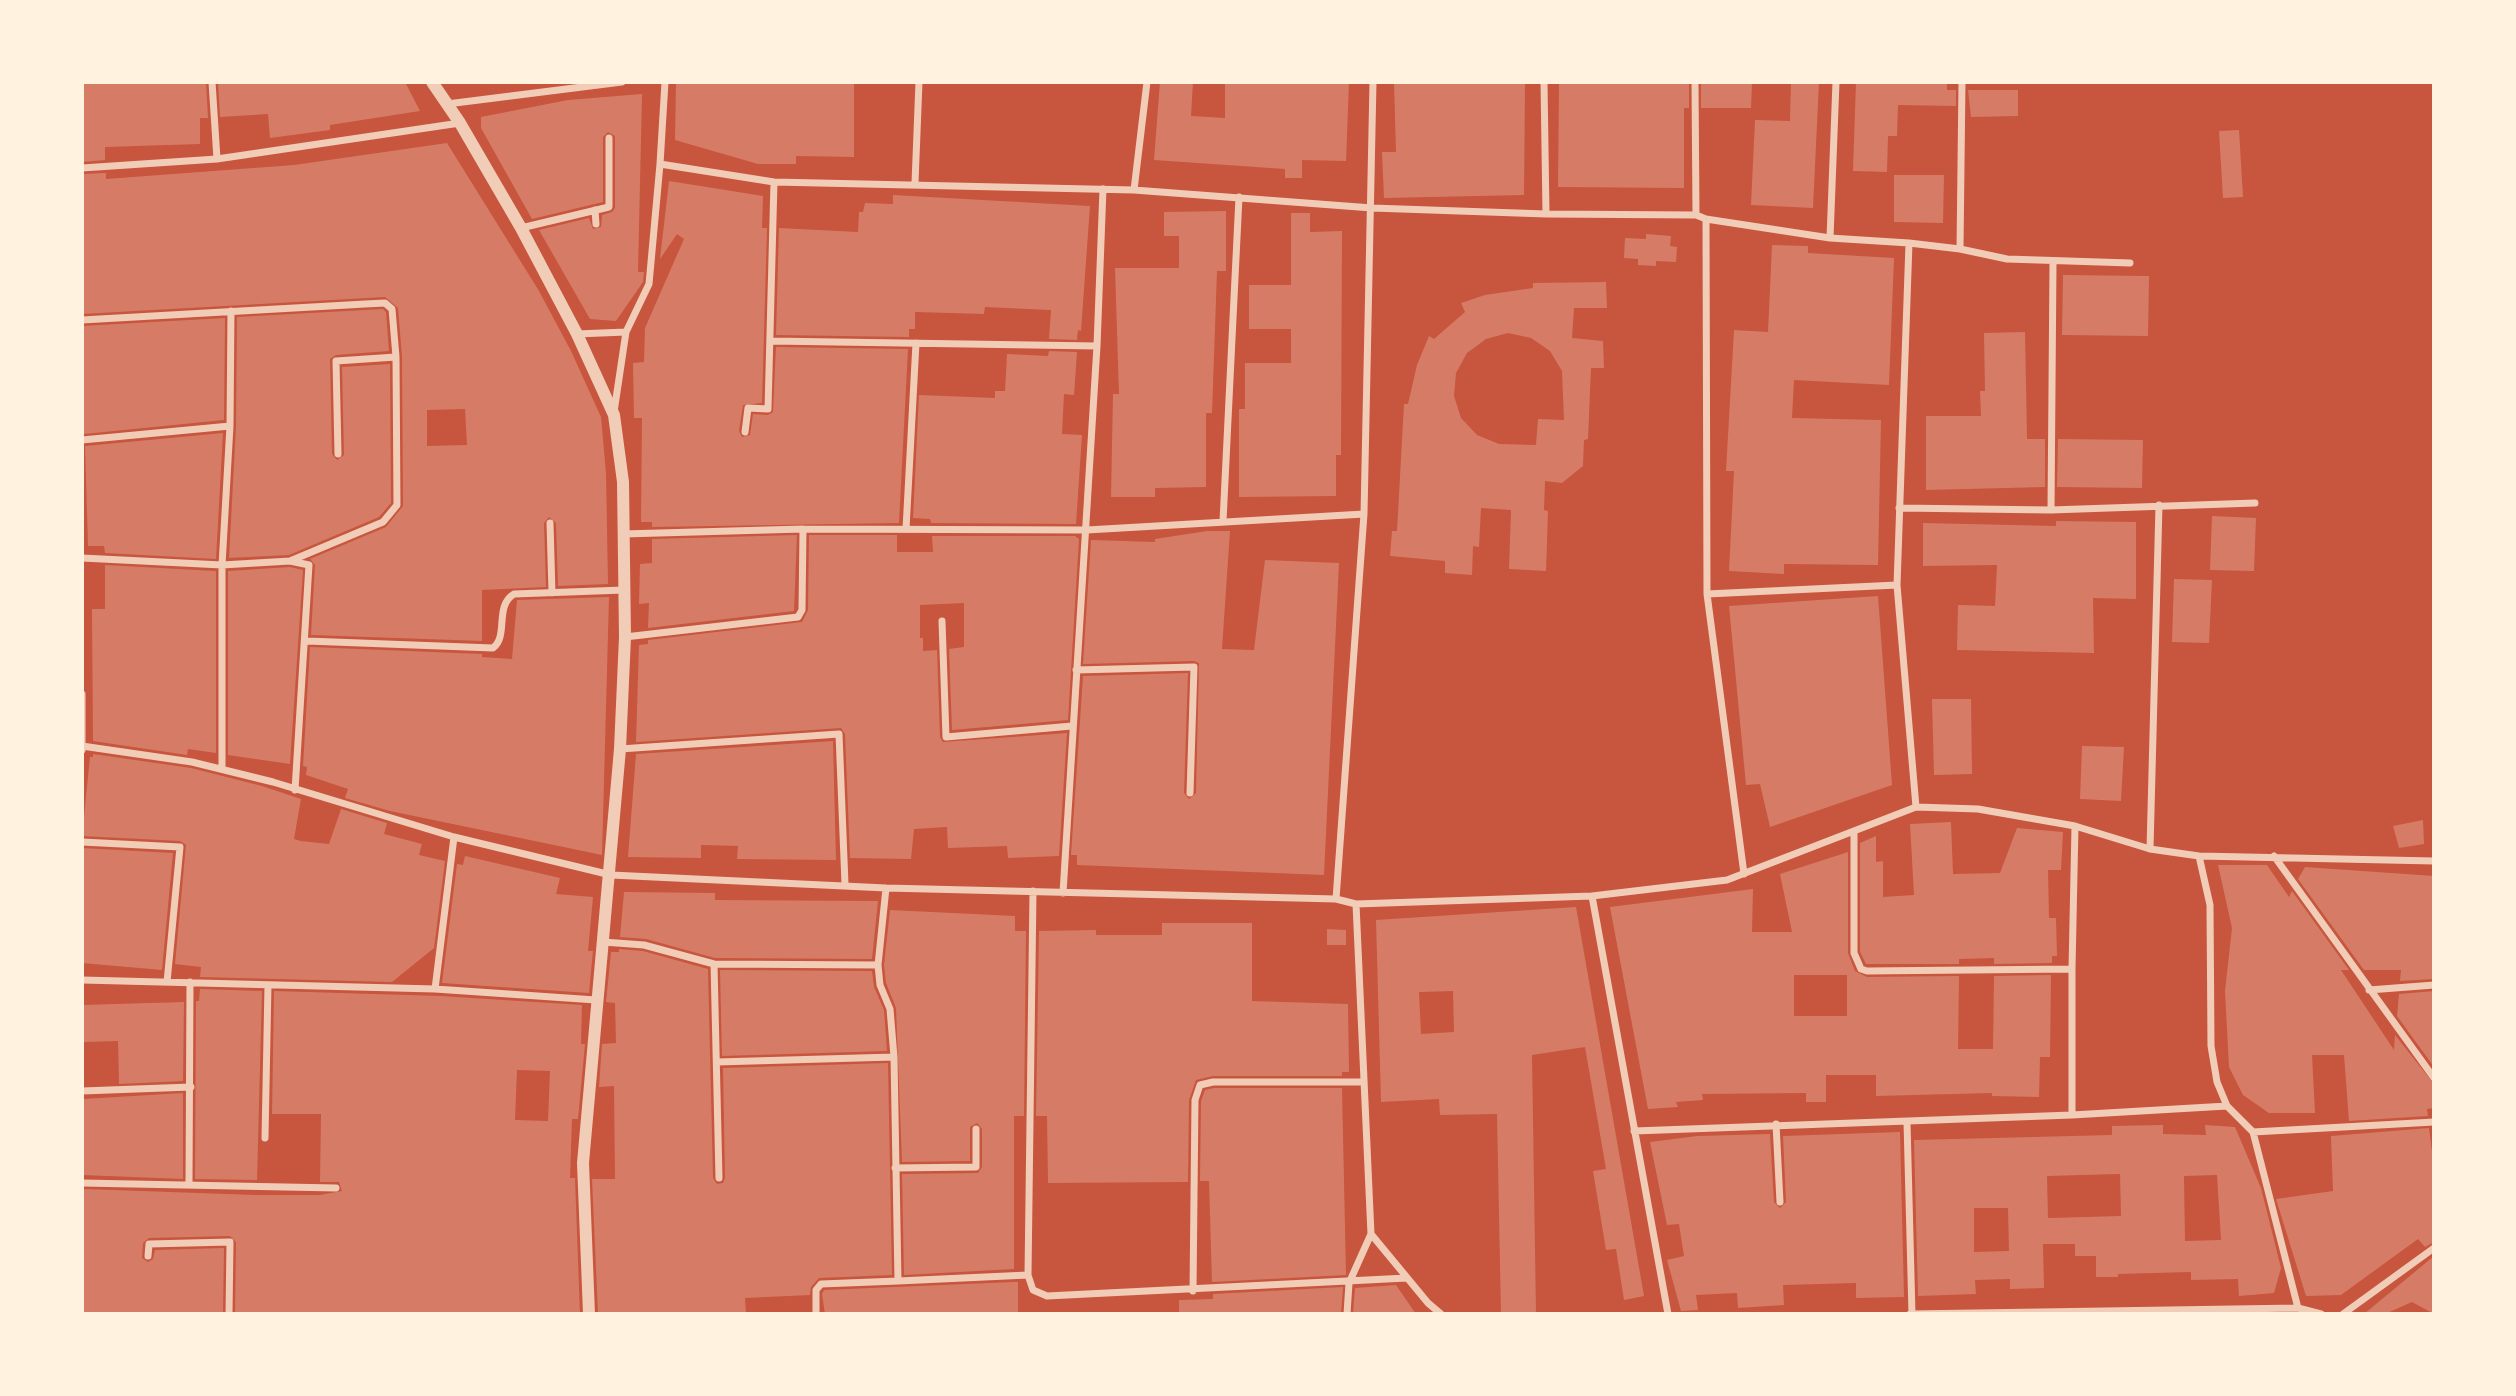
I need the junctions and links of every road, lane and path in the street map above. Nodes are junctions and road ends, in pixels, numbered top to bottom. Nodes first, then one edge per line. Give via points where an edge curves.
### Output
1 (212, 82) edge
2 (432, 82) edge
3 (622, 82) edge
4 (665, 82) edge
5 (919, 82) edge
6 (1147, 82) edge
7 (1373, 82) edge
8 (1544, 82) edge
9 (1695, 82) edge
10 (1836, 82) edge
11 (1962, 82) edge
12 (447, 104) junction
13 (460, 123) junction
14 (609, 138) dead end
15 (217, 159) junction
16 (660, 164) junction
17 (82, 167) edge
18 (774, 182) junction
19 (915, 183) junction
20 (1103, 189) junction
21 (1134, 190) junction
22 (1239, 197) junction
23 (1372, 208) junction
24 (594, 210) junction
25 (1546, 215) junction
26 (1696, 215) junction
27 (1706, 219) junction
28 (596, 224) dead end
29 (521, 228) junction
30 (1830, 238) junction
31 (1909, 243) junction
32 (1960, 249) junction
33 (2053, 263) junction
34 (2130, 263) dead end
35 (231, 311) junction
36 (82, 320) edge
37 (626, 332) junction
38 (577, 334) junction
39 (771, 341) junction
40 (916, 343) junction
41 (1097, 345) junction
42 (396, 357) junction
43 (614, 415) junction
44 (230, 426) junction
45 (745, 432) dead end
46 (82, 440) edge
47 (338, 454) dead end
48 (2255, 503) dead end
49 (2159, 505) junction
50 (1899, 508) junction
51 (2051, 510) junction
52 (1364, 514) junction
53 (1223, 521) junction
54 (550, 523) dead end
55 (803, 528) junction
56 (906, 529) junction
57 (1087, 530) junction
58 (623, 534) junction
59 (82, 558) edge
60 (290, 561) junction
61 (222, 565) junction
62 (1897, 585) junction
63 (625, 590) junction
64 (552, 593) junction
65 (1707, 594) junction
66 (942, 621) dead end
67 (625, 637) junction
68 (307, 641) junction
69 (1076, 670) junction
70 (82, 694) edge
71 (1072, 726) junction
72 (82, 748) edge
73 (621, 749) junction
74 (222, 769) junction
75 (295, 790) junction
76 (1190, 793) dead end
77 (1916, 807) junction
78 (2074, 826) junction
79 (1854, 832) junction
80 (454, 837) junction
81 (82, 842) edge
82 (2150, 849) junction
83 (2199, 856) junction
84 (2274, 856) junction
85 (2434, 861) edge
86 (1744, 874) junction
87 (611, 875) junction
88 (845, 884) junction
89 (886, 888) junction
90 (1033, 891) junction
91 (1063, 893) junction
92 (1592, 896) junction
93 (1336, 899) junction
94 (1356, 904) junction
95 (603, 942) junction
96 (714, 964) junction
97 (878, 965) junction
98 (2072, 969) junction
99 (82, 980) edge
100 (167, 982) junction
101 (190, 982) junction
102 (268, 985) junction
103 (2434, 985) edge
104 (435, 989) junction
105 (2369, 990) junction
106 (596, 1000) junction
107 (894, 1057) junction
108 (717, 1062) junction
109 (2434, 1078) edge
110 (1362, 1082) junction
111 (191, 1087) junction
112 (82, 1091) edge
113 (2227, 1106) junction
114 (2072, 1115) junction
115 (1907, 1122) junction
116 (2434, 1122) edge
117 (1776, 1124) junction
118 (976, 1129) dead end
119 (1634, 1130) junction
120 (2253, 1132) junction
121 (265, 1138) dead end
122 (895, 1168) junction
123 (719, 1178) dead end
124 (82, 1183) edge
125 (189, 1184) junction
126 (336, 1188) dead end
127 (1780, 1202) dead end
128 (1371, 1234) junction
129 (2434, 1248) edge
130 (148, 1256) dead end
131 (1028, 1275) junction
132 (1407, 1278) junction
133 (898, 1281) junction
134 (1349, 1283) junction
135 (1193, 1291) junction
136 (2298, 1308) junction
137 (229, 1314) edge
138 (589, 1314) edge
139 (816, 1314) edge
140 (1348, 1314) edge
141 (1441, 1314) edge
142 (1668, 1314) edge
143 (1911, 1314) edge
144 (2321, 1314) edge
145 (2343, 1314) edge

1 - 15 street
2 - 12 street
3 - 12 street
4 - 16 street
5 - 19 street
6 - 21 street
7 - 23 street
8 - 25 street
9 - 26 street
10 - 30 street
11 - 32 street
12 - 13 street
13 - 15 street
13 - 29 street
14 - 24 street via 609,207
15 - 17 street
16 - 18 street
16 - 37 street via 649,284
18 - 19 street
18 - 39 street
19 - 20 street
20 - 21 street
20 - 41 street
21 - 22 street
22 - 23 street
22 - 53 street
23 - 25 street
23 - 52 street
24 - 28 street
24 - 29 street
25 - 26 street
26 - 27 street
27 - 30 street
27 - 65 street
29 - 38 street
30 - 31 street
31 - 32 street
31 - 50 street
32 - 33 street
33 - 34 street
33 - 51 street
35 - 36 street
35 - 42 street via 385,303 394,315
35 - 44 street
37 - 38 street
37 - 43 street
38 - 43 street
39 - 40 street
39 - 45 street via 768,409 748,408
40 - 41 street
40 - 56 street
41 - 57 street
42 - 47 street via 336,360
42 - 60 street via 397,505 383,522
43 - 58 street via 623,482
44 - 46 street
44 - 61 street
48 - 49 street
49 - 51 street
49 - 82 street
50 - 51 street
50 - 62 street
52 - 53 street
52 - 93 street
53 - 57 street
54 - 64 street
55 - 56 street
55 - 58 street
55 - 67 street via 802,610 797,617
56 - 57 street
57 - 69 street
58 - 63 street
59 - 61 street
60 - 61 street
60 - 68 street via 309,566
61 - 74 street
62 - 65 street
62 - 77 street
63 - 64 street
63 - 67 street
64 - 68 street via 508,598 499,642 493,648
65 - 86 street
66 - 71 street via 946,737
67 - 73 street
68 - 75 street
69 - 71 street
69 - 76 street via 1194,667
70 - 72 street
71 - 91 street
72 - 74 street
73 - 87 street
73 - 88 street via 839,734
74 - 75 street
75 - 80 street
77 - 78 street via 1978,809
77 - 79 street
78 - 82 street
78 - 98 street
79 - 86 street
79 - 98 street via 1854,953 1861,969
80 - 87 street
80 - 104 street
81 - 100 street via 180,847
82 - 83 street
83 - 84 street
83 - 113 street via 2210,905 2211,1046
84 - 85 street
84 - 105 street
86 - 92 street via 1727,880
87 - 88 street
87 - 95 street
88 - 89 street
89 - 90 street
89 - 97 street
90 - 91 street
90 - 131 street
91 - 93 street
92 - 94 street
92 - 119 street
93 - 94 street
94 - 110 street
95 - 96 street via 644,945
95 - 106 street
96 - 97 street
96 - 108 street
97 - 107 street via 890,1009
98 - 114 street
99 - 100 street
100 - 101 street
101 - 102 street
101 - 111 street
102 - 104 street
102 - 121 street
103 - 105 street
104 - 106 street
105 - 109 street
106 - 138 street via 583,1163
107 - 108 street
107 - 122 street
108 - 123 street
110 - 128 street
110 - 135 street via 1200,1085 1195,1100
111 - 112 street
111 - 125 street
113 - 114 street
113 - 120 street
114 - 115 street
115 - 117 street
115 - 143 street
116 - 120 street
117 - 119 street
117 - 127 street
118 - 122 street via 976,1167
119 - 142 street
120 - 136 street
122 - 133 street
124 - 125 street
125 - 126 street
128 - 132 street
128 - 134 street
129 - 145 street
130 - 137 street via 149,1244 230,1242
131 - 133 street
131 - 135 street via 1031,1288 1042,1296
132 - 134 street
132 - 141 street
133 - 139 street via 821,1283 816,1290
134 - 135 street
134 - 140 street
136 - 143 street
136 - 144 street

